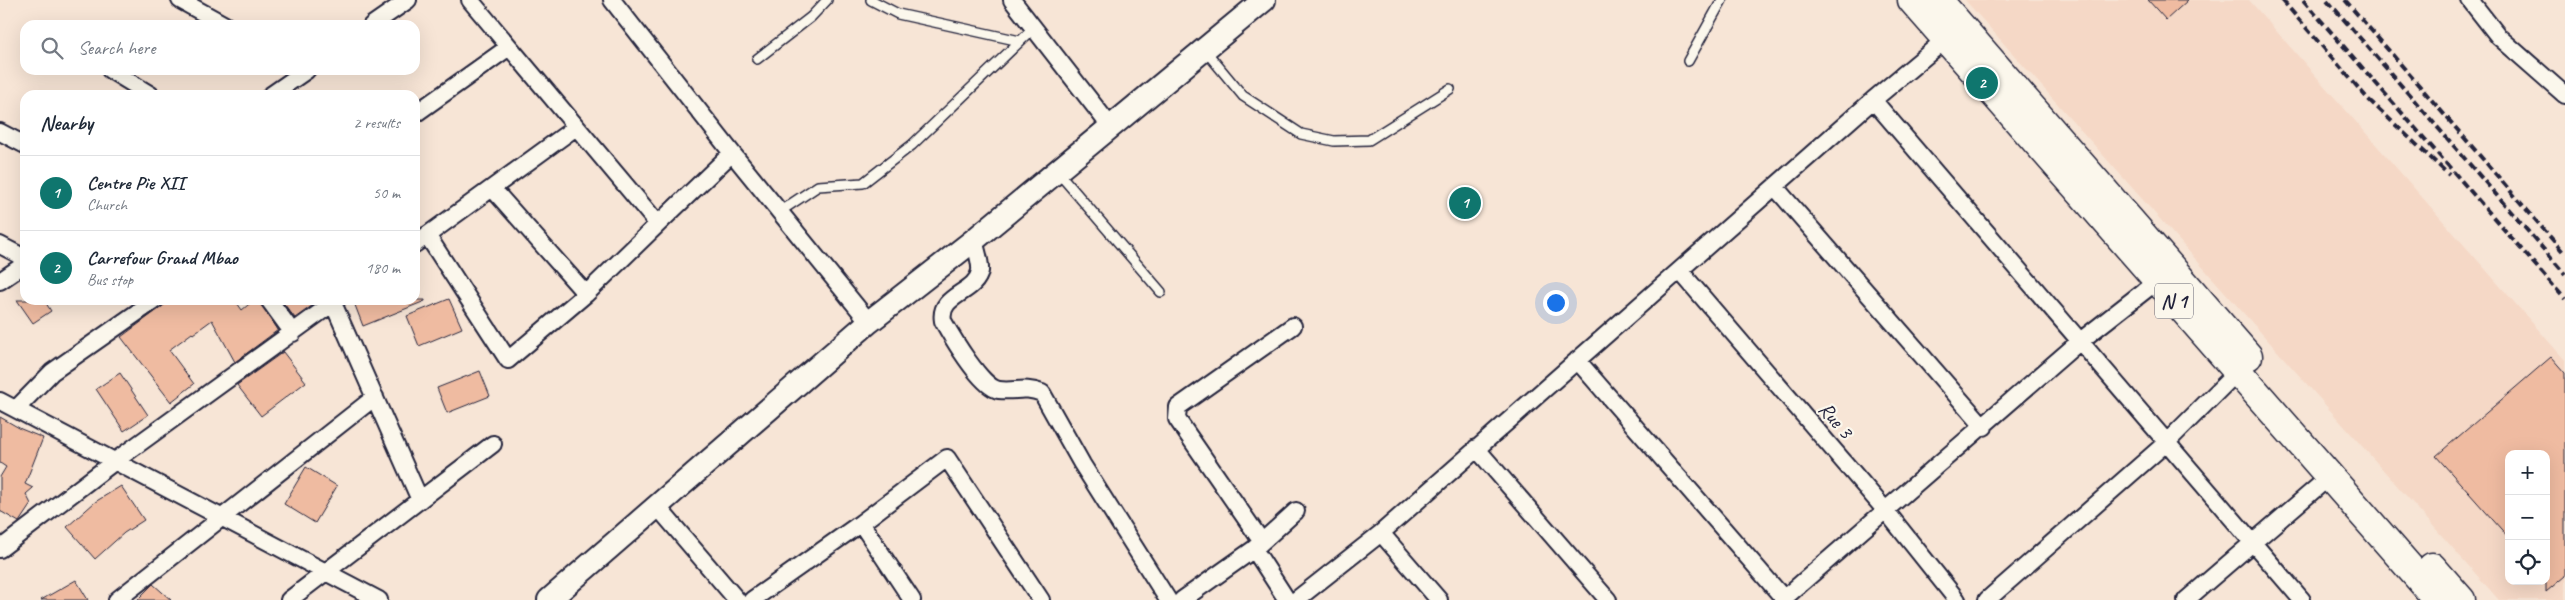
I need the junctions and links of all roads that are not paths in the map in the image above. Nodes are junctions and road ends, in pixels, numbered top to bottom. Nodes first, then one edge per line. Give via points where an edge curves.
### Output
1 (180, 0) edge
2 (408, 0) edge
3 (470, 0) edge
4 (612, 0) edge
5 (827, 0) edge
6 (871, 0) edge
7 (1264, 0) edge
8 (1722, 0) edge
9 (1912, 0) edge
10 (1938, 0) edge
11 (2470, 0) edge
12 (1016, 2) edge
13 (216, 20) edge
14 (379, 20) edge
15 (1034, 28) junction
16 (1946, 39) junction
17 (1020, 41) junction
18 (509, 47) junction
19 (1204, 49) junction
20 (757, 59) dead end
21 (1688, 61) dead end
22 (118, 75) edge
23 (299, 75) edge
24 (1450, 89) dead end
25 (143, 90) edge
26 (278, 90) edge
27 (2565, 94) edge
28 (1873, 100) junction
29 (420, 110) edge
30 (1110, 126) junction
31 (576, 127) junction
32 (0, 132) edge
33 (20, 142) edge
34 (732, 153) junction
35 (1057, 171) junction
36 (1775, 187) junction
37 (492, 188) junction
38 (779, 212) junction
39 (658, 224) junction
40 (421, 239) edge
41 (974, 240) junction
42 (0, 244) edge
43 (20, 255) edge
44 (20, 267) edge
45 (1680, 270) junction
46 (0, 281) edge
47 (2157, 281) junction
48 (1161, 292) dead end
49 (586, 294) junction
50 (147, 305) edge
51 (272, 305) edge
52 (330, 305) edge
53 (337, 305) edge
54 (868, 322) junction
55 (1293, 326) dead end
56 (292, 333) junction
57 (2079, 342) junction
58 (1577, 360) junction
59 (2237, 372) junction
60 (375, 397) junction
61 (0, 401) edge
62 (16, 409) junction
63 (1984, 427) junction
64 (2166, 443) junction
65 (493, 444) dead end
66 (1476, 448) junction
67 (114, 461) junction
68 (2329, 477) junction
69 (420, 500) junction
70 (656, 505) junction
71 (1296, 511) dead end
72 (1886, 511) junction
73 (221, 517) junction
74 (861, 523) junction
75 (7, 533) edge
76 (1381, 533) junction
77 (2252, 542) junction
78 (1258, 545) junction
79 (0, 549) edge
80 (326, 572) junction
81 (117, 600) edge
82 (289, 600) edge
83 (379, 600) edge
84 (549, 600) edge
85 (737, 600) edge
86 (752, 600) edge
87 (912, 600) edge
88 (1041, 600) edge
89 (1168, 600) edge
90 (1182, 600) edge
91 (1287, 600) edge
92 (1296, 600) edge
93 (1439, 600) edge
94 (1608, 600) edge
95 (1784, 600) edge
96 (1957, 600) edge
97 (1987, 600) edge
98 (2186, 600) edge
99 (2302, 600) edge
100 (2438, 600) edge
101 (2461, 600) edge

1 - 13 street
2 - 14 street
3 - 18 street
4 - 34 street
5 - 20 lane via 811,17
6 - 17 lane via 898,14
7 - 19 street
8 - 21 lane
9 - 16 highway, N 1
10 - 101 highway, N 1
11 - 27 street via 2499,37
12 - 15 street
15 - 17 lane
15 - 30 street
16 - 28 street
16 - 47 highway, N 1
17 - 38 lane via 912,145 863,183 818,186
18 - 29 street
18 - 31 street
19 - 24 lane via 1243,96 1301,134 1334,141 1369,140
19 - 30 street
22 - 25 street
23 - 26 street
28 - 36 street
28 - 57 street
30 - 35 street
31 - 37 street
31 - 39 street
32 - 33 street
34 - 38 street
34 - 39 street
35 - 41 street
35 - 48 lane
36 - 45 street
36 - 63 street
37 - 40 street
37 - 49 street
38 - 54 street
39 - 49 street
40 - 49 street via 508,360
41 - 54 street
41 - 89 street via 981,269 977,280 946,303 943,321 985,383 998,390 1029,388 1042,393 1082,464
42 - 43 street
44 - 46 street
45 - 58 street
45 - 72 street, Rue 3
47 - 57 street
47 - 59 highway, N 1
50 - 62 street via 52,372
51 - 56 street
52 - 56 street
53 - 60 street
54 - 70 street
55 - 78 street via 1178,407 1176,413
56 - 67 street
57 - 63 street
57 - 64 street
58 - 66 street
58 - 95 street
59 - 64 street
59 - 68 highway, N 1
60 - 69 street
60 - 73 street
61 - 62 street
62 - 67 street
63 - 72 street
64 - 77 street
64 - 97 street
65 - 69 street
66 - 76 street
66 - 94 street
67 - 73 street
67 - 75 street
68 - 77 street
68 - 100 highway, N 1
69 - 80 street
70 - 84 street
70 - 85 street
71 - 78 street
72 - 95 street
72 - 96 street, Rue 3
73 - 80 street
73 - 81 street
74 - 86 street
74 - 87 street
74 - 88 street via 947,458
75 - 79 street
76 - 92 street
76 - 93 street
77 - 98 street
77 - 99 street
78 - 90 street
78 - 91 street
80 - 82 street
80 - 83 street

